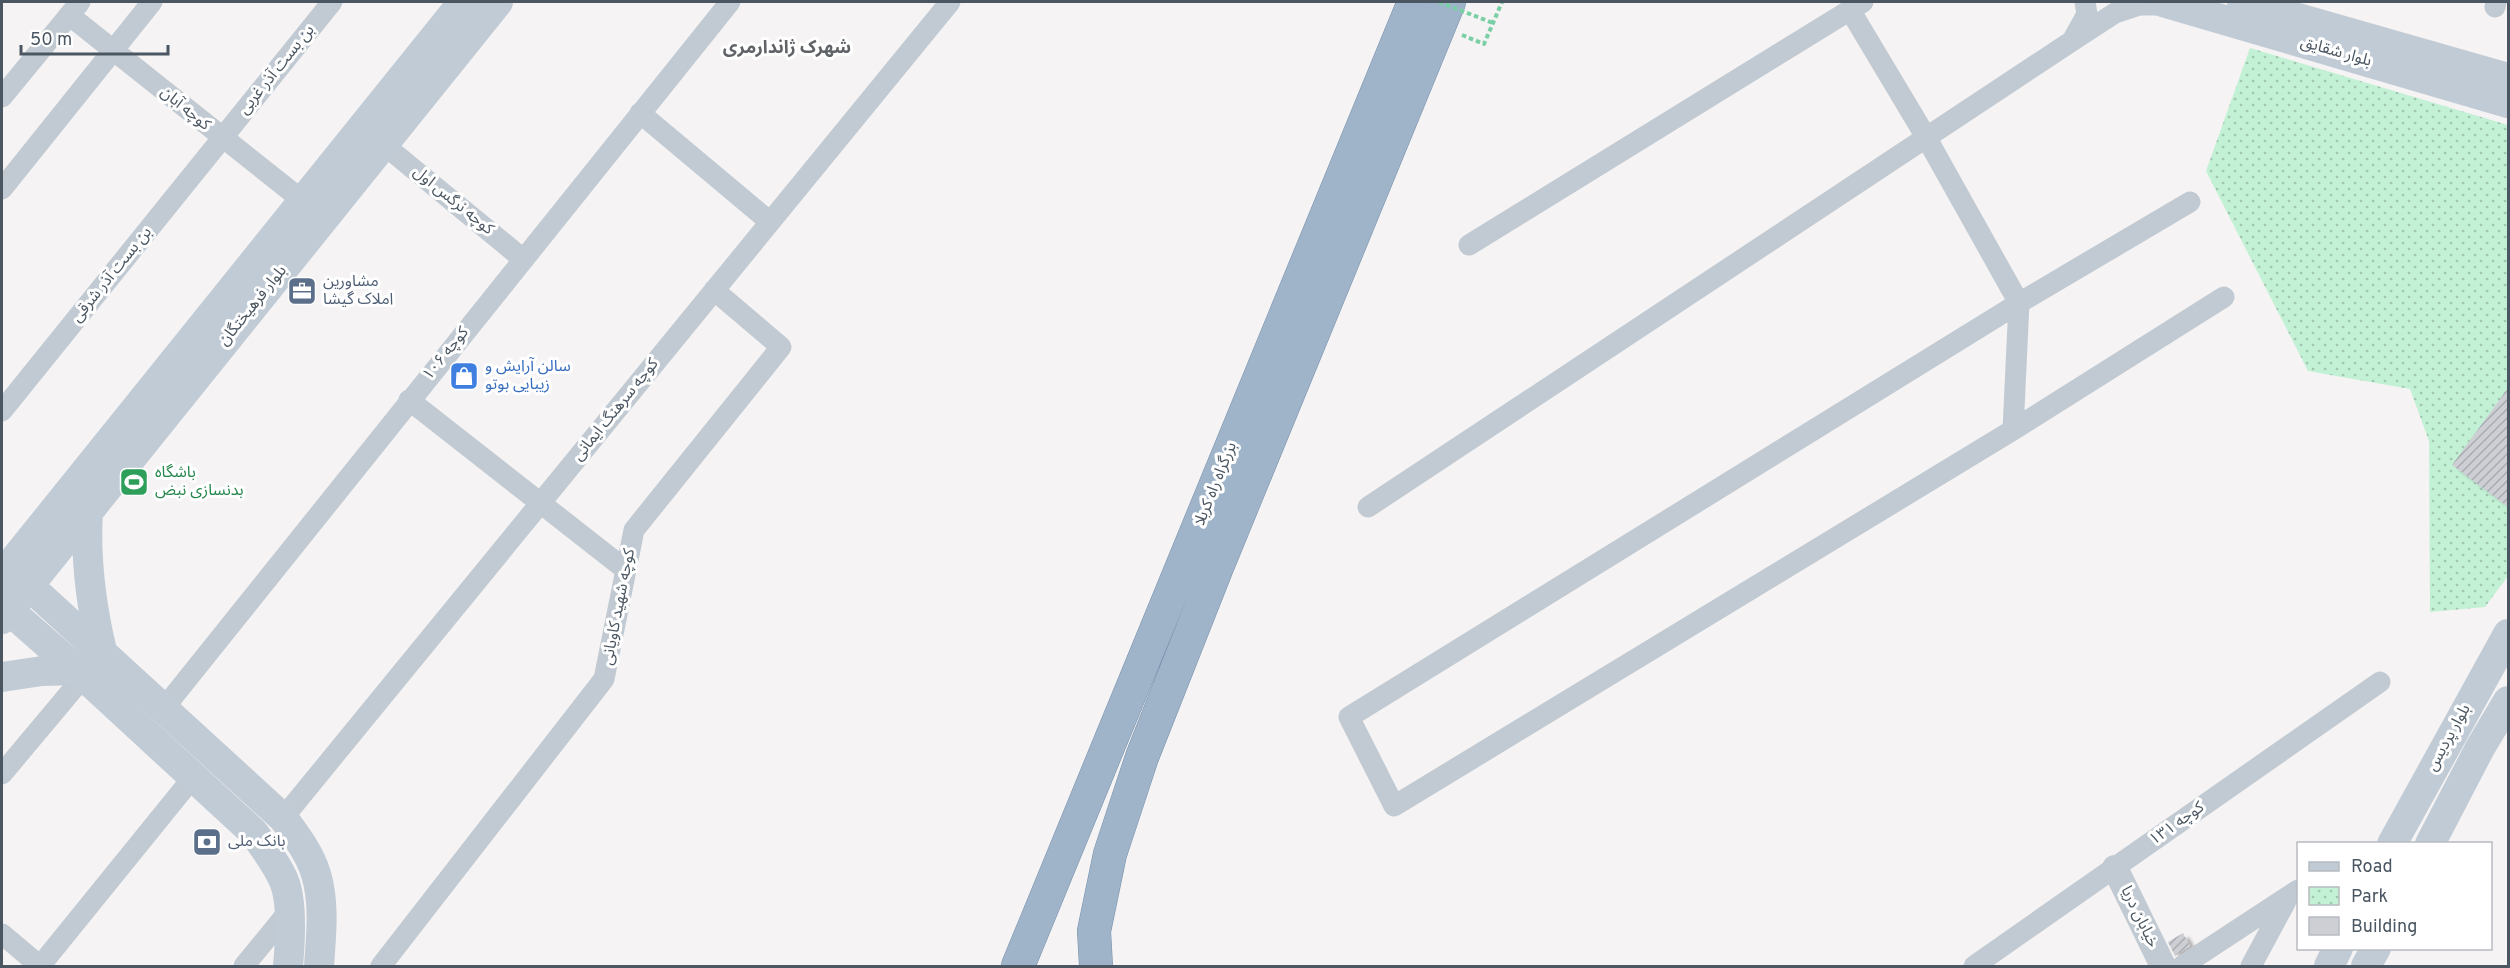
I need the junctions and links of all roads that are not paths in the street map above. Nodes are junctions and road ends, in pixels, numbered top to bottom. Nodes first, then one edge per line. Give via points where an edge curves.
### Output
1 (152, 2) edge
2 (332, 2) edge
3 (463, 2) edge
4 (498, 2) edge
5 (730, 2) edge
6 (950, 2) edge
7 (1414, 2) edge
8 (1449, 2) edge
9 (2085, 2) edge
10 (2169, 3) edge
11 (1857, 6) edge
12 (74, 8) edge
13 (2238, 9) edge
14 (2072, 41) junction
15 (113, 50) junction
16 (2508, 78) edge
17 (2, 97) edge
18 (2508, 103) edge
19 (640, 113) junction
20 (1926, 137) junction
21 (222, 138) junction
22 (383, 144) junction
23 (2, 189) edge
24 (303, 201) junction
25 (2190, 202) dead end
26 (770, 222) junction
27 (1469, 245) dead end
28 (523, 259) junction
29 (714, 290) junction
30 (2224, 297) dead end
31 (2019, 303) junction
32 (409, 400) junction
33 (2, 411) edge
34 (2013, 430) junction
35 (541, 503) junction
36 (1368, 507) dead end
37 (88, 511) junction
38 (626, 570) junction
39 (10, 573) edge
40 (4, 611) edge
41 (2508, 634) edge
42 (102, 651) junction
43 (81, 673) junction
44 (2, 677) edge
45 (2380, 682) dead end
46 (2508, 701) edge
47 (164, 708) junction
48 (2, 774) edge
49 (194, 776) junction
50 (283, 818) junction
51 (2393, 842) edge
52 (2431, 842) edge
53 (2115, 868) junction
54 (2293, 894) edge
55 (289, 911) junction
56 (1095, 931) junction
57 (4, 940) edge
58 (2337, 950) edge
59 (2375, 950) edge
60 (40, 966) edge
61 (244, 966) edge
62 (288, 966) edge
63 (320, 966) edge
64 (381, 966) edge
65 (1018, 966) edge
66 (1081, 966) edge
67 (1096, 966) edge
68 (1974, 966) edge
69 (2163, 966) edge
70 (2182, 966) edge
71 (2251, 966) edge
72 (2329, 966) edge
73 (2366, 966) edge

1 - 15 street
2 - 21 street, بن بست آذر غربی
3 - 24 main road, بلوار فرهیختگان
4 - 22 main road, بلوار فرهیختگان
5 - 19 street, کوچه ۱۰۶
6 - 26 street, کوچه سرهنگ ایمانی
7 - 65 highway, بزرگراه راه کربلا
8 - 56 highway, بزرگراه راه کربلا via 1142,757 1110,854
9 - 14 street via 2088,14
10 - 13 main road, بلوار شقایق
10 - 14 street via 2139,5 2115,13
11 - 20 street
11 - 27 street
12 - 15 street, کوچه آبان
12 - 17 street
13 - 16 main road, بلوار شقایق
13 - 18 main road, بلوار شقایق
14 - 20 street
15 - 21 street, کوچه آبان
15 - 23 street
19 - 26 street
19 - 28 street, کوچه ۱۰۶
20 - 31 street
20 - 36 street
21 - 24 street, کوچه آبان
21 - 33 street, بن بست آذر شرقی
22 - 28 street, کوچه نرگس اول
22 - 37 main road, بلوار فرهیختگان
24 - 39 main road, بلوار فرهیختگان
25 - 31 street
26 - 29 street, کوچه سرهنگ ایمانی
28 - 32 street, کوچه ۱۰۶
29 - 35 street, کوچه سرهنگ ایمانی
29 - 38 street, کوچه شهید کاویانی via 781,347 634,530
30 - 34 street
31 - 34 street
31 - 34 street via 1349,717 1394,806
32 - 35 street
32 - 47 street, کوچه ۱۰۶
35 - 38 street
35 - 50 street, کوچه سرهنگ ایمانی
37 - 39 main road, بلوار فرهیختگان
37 - 42 main road via 86,545
38 - 64 street, کوچه شهید کاویانی via 604,679
39 - 40 main road, بلوار فرهیختگان
39 - 42 main road
40 - 43 main road
41 - 51 main road, بلوار پردیس
42 - 47 main road
43 - 44 main road via 42,671
43 - 48 street
43 - 49 main road
45 - 53 street, کوچه ۱۳۱
46 - 52 main road, بلوار پردیس
47 - 50 main road
49 - 55 main road via 254,833 285,883
49 - 60 street
50 - 63 main road via 316,873 322,915
53 - 68 street, کوچه ۱۳۱
53 - 69 street, خیابان دریا
54 - 70 street
54 - 71 street
55 - 61 street
55 - 62 main road
56 - 66 highway
56 - 67 highway, بزرگراه راه کربلا
57 - 60 street
58 - 72 main road
59 - 73 main road

